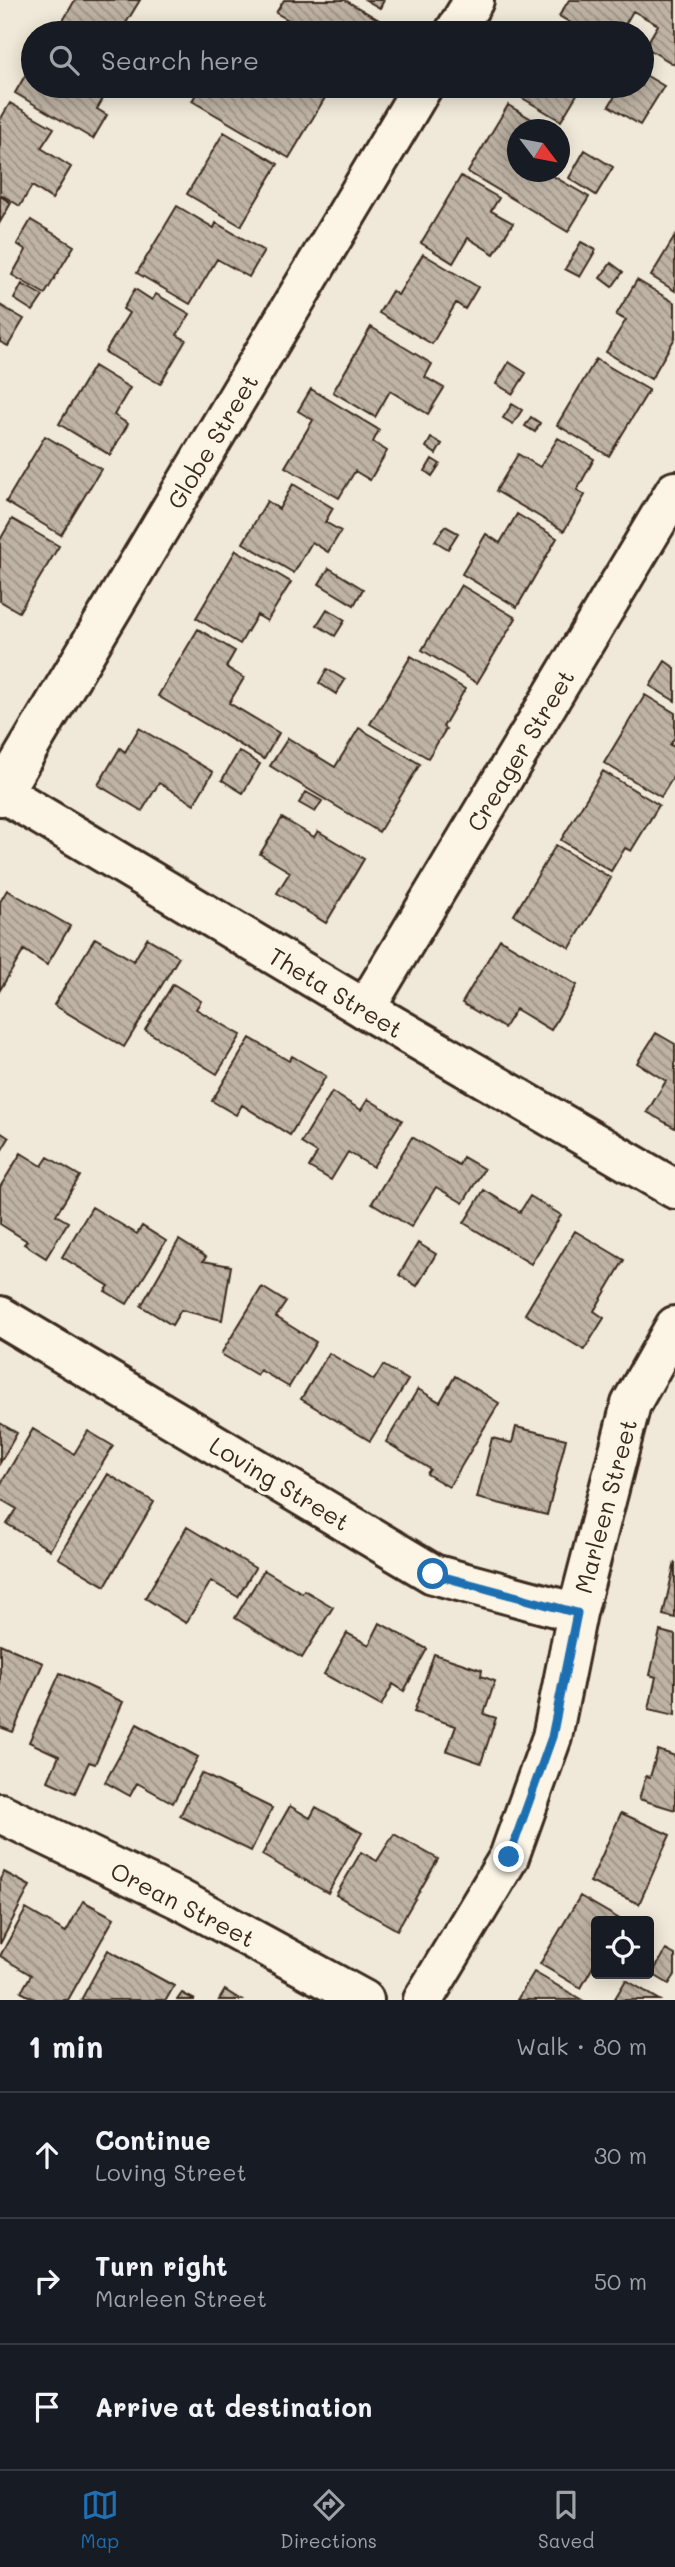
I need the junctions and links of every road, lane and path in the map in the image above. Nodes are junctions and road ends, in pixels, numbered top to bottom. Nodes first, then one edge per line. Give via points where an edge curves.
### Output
1 (474, 0) edge
2 (461, 21) edge
3 (416, 98) edge
4 (675, 491) edge
5 (1, 793) edge
6 (365, 1009) junction
7 (675, 1189) edge
8 (0, 1316) edge
9 (675, 1326) edge
10 (577, 1613) junction
11 (0, 1813) edge
12 (363, 2000) edge
13 (423, 2000) edge

1 - 2 street
3 - 5 street, Globe Street
4 - 6 street, Creager Street
5 - 6 street, Theta Street
6 - 7 street, Theta Street
8 - 10 street, Loving Street via 433,1574
9 - 10 street, Marleen Street via 631,1404
10 - 13 street, Marleen Street via 552,1737 509,1857
11 - 12 street, Orean Street via 178,1899

